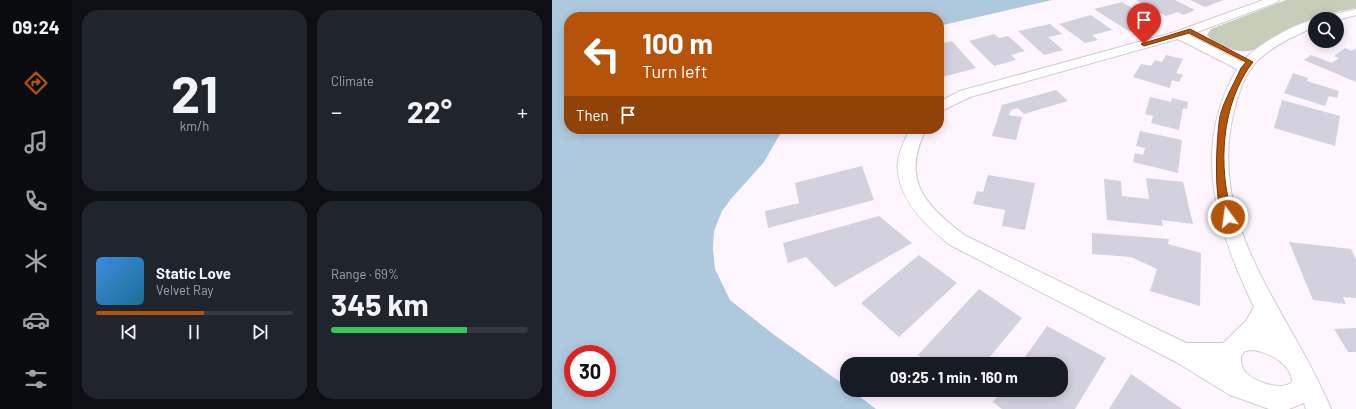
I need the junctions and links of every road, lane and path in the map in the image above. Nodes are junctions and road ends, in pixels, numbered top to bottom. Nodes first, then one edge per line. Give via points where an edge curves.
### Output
1 (1273, 0) edge
2 (1356, 12) edge
3 (1344, 15) edge
4 (1308, 26) edge
5 (1184, 33) junction
6 (1247, 65) junction
7 (944, 105) edge
8 (916, 134) edge
9 (1265, 307) junction
10 (1233, 349) junction
11 (1184, 354) junction
12 (1301, 371) junction
13 (1257, 400) edge
14 (1319, 409) edge

1 - 5 street
2 - 3 street
4 - 6 street via 1291,34
5 - 6 street
5 - 7 street via 965,94
6 - 9 street via 1224,115 1220,141 1220,170 1224,205 1236,242
8 - 11 street via 906,162 907,177 922,210 938,226 957,240
9 - 10 street via 1253,330
9 - 12 street
10 - 11 street via 1221,355
10 - 12 street via 1243,341 1253,339 1265,342 1283,351
10 - 13 street via 1229,360 1230,369
11 - 13 street
12 - 13 street via 1306,388 1304,398 1297,405 1286,408 1273,407
12 - 14 street

